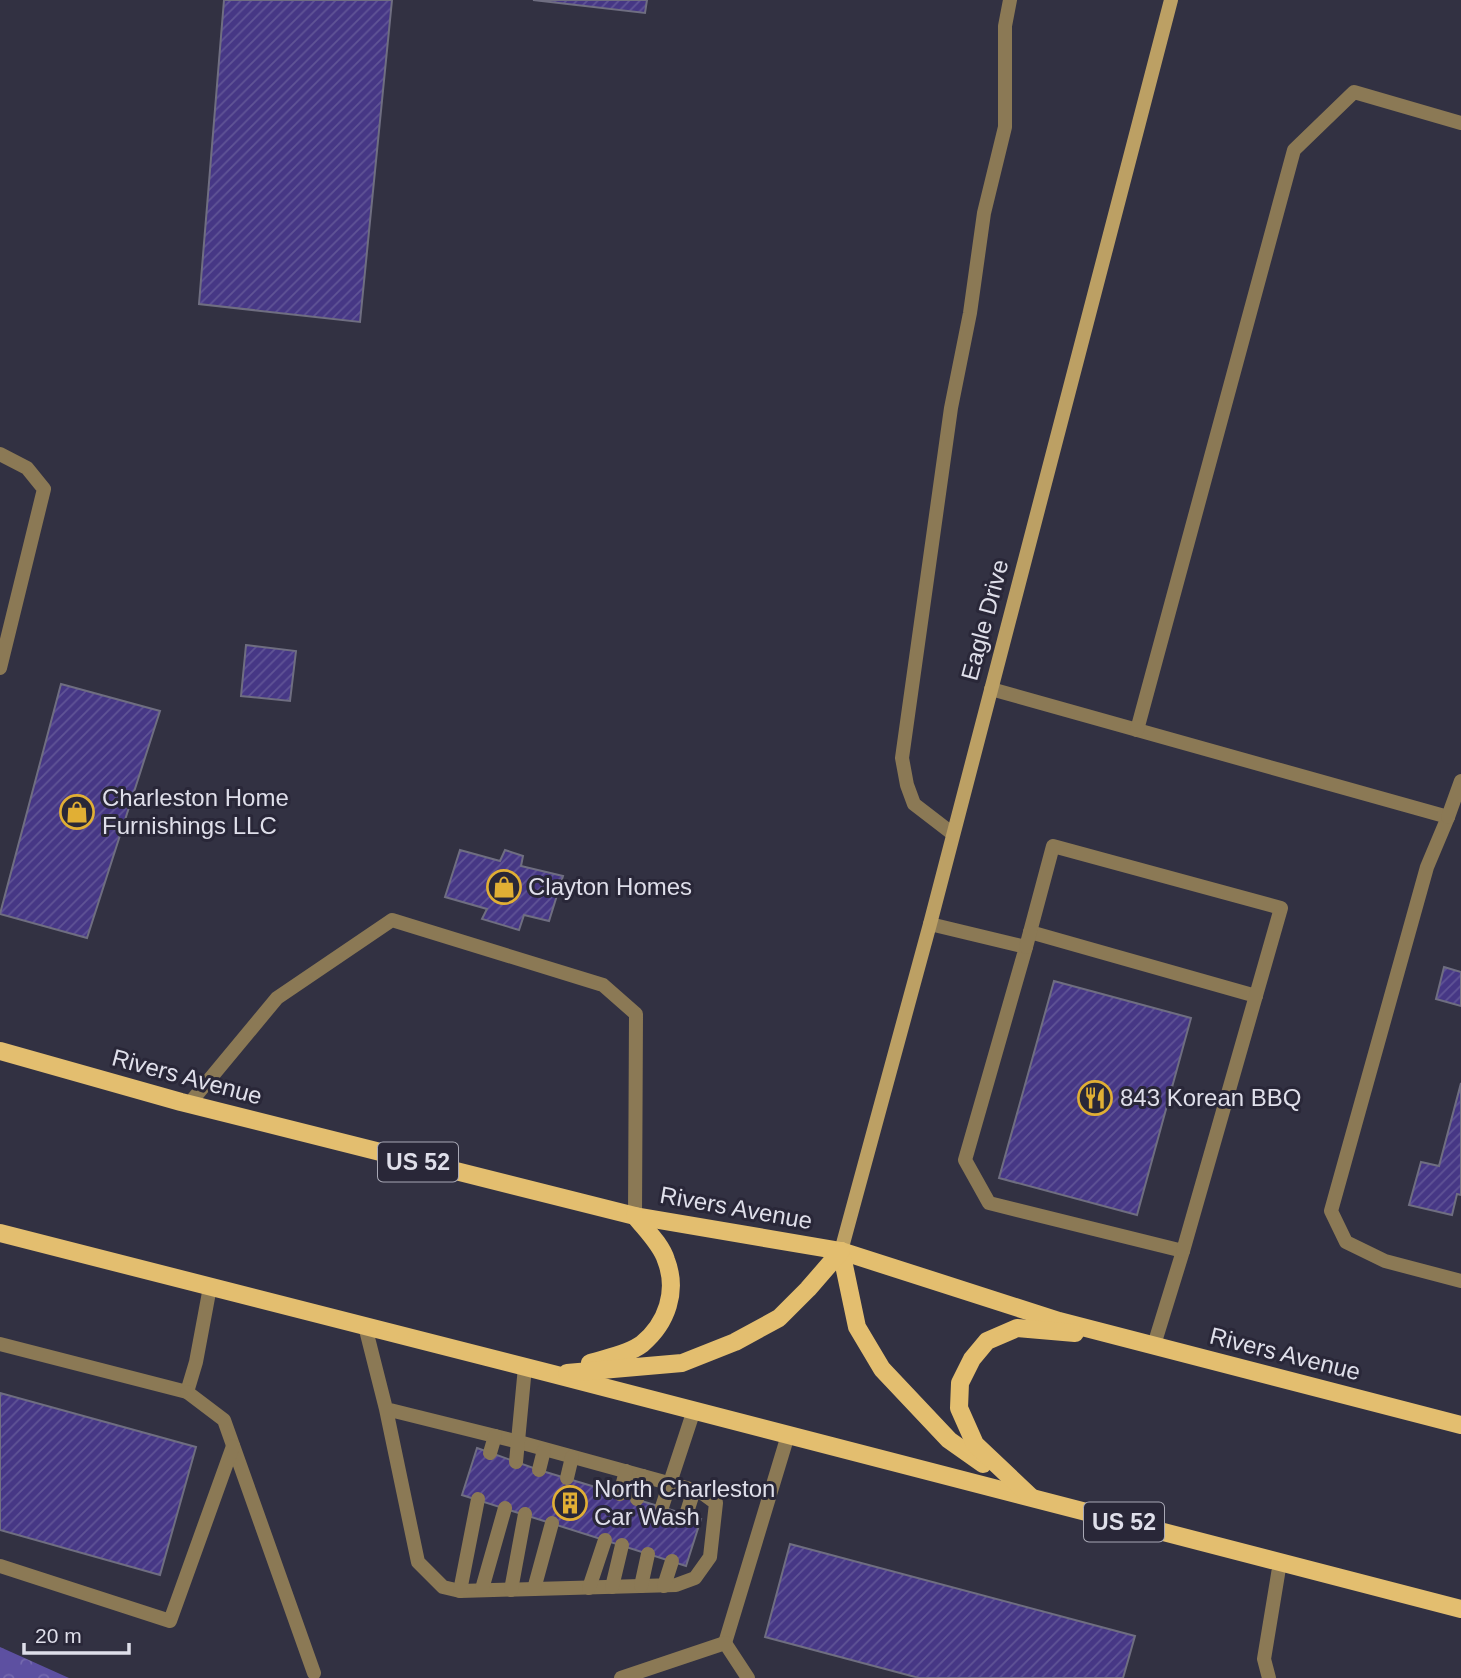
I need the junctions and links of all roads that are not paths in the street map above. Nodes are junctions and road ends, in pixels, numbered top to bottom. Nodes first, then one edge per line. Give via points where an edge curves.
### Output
1 (1010, 0) edge
2 (1171, 0) edge
3 (1461, 123) edge
4 (0, 454) edge
5 (0, 668) edge
6 (991, 689) junction
7 (1137, 730) junction
8 (1461, 780) edge
9 (1448, 817) junction
10 (953, 834) junction
11 (930, 924) junction
12 (1030, 932) junction
13 (1026, 947) junction
14 (1256, 996) junction
15 (0, 1051) edge
16 (189, 1104) junction
17 (635, 1216) junction
18 (0, 1233) edge
19 (841, 1251) junction
20 (1183, 1251) junction
21 (1461, 1281) edge
22 (210, 1287) junction
23 (365, 1326) junction
24 (1124, 1338) junction
25 (0, 1344) edge
26 (1154, 1345) junction
27 (525, 1367) junction
28 (553, 1374) junction
29 (187, 1392) junction
30 (386, 1409) junction
31 (694, 1410) junction
32 (1461, 1425) edge
33 (788, 1434) junction
34 (495, 1436) junction
35 (519, 1442) junction
36 (233, 1446) junction
37 (544, 1450) junction
38 (490, 1452) dead end
39 (572, 1457) junction
40 (516, 1462) dead end
41 (539, 1470) dead end
42 (626, 1471) junction
43 (643, 1476) junction
44 (566, 1478) dead end
45 (669, 1483) junction
46 (694, 1490) junction
47 (620, 1494) dead end
48 (1033, 1498) junction
49 (478, 1499) dead end
50 (637, 1499) dead end
51 (662, 1507) dead end
52 (505, 1508) dead end
53 (525, 1514) dead end
54 (686, 1515) dead end
55 (552, 1523) dead end
56 (605, 1540) dead end
57 (622, 1545) dead end
58 (648, 1554) dead end
59 (671, 1562) dead end
60 (1280, 1562) junction
61 (0, 1566) edge
62 (641, 1586) junction
63 (664, 1586) junction
64 (612, 1587) junction
65 (589, 1588) junction
66 (482, 1589) junction
67 (534, 1589) junction
68 (511, 1590) junction
69 (460, 1591) junction
70 (1461, 1609) edge
71 (725, 1643) junction
72 (314, 1673) dead end
73 (621, 1678) edge
74 (748, 1678) edge
75 (1269, 1678) edge

1 - 10 lane via 1004,127 984,213 951,408 902,758 914,804
2 - 6 street, Eagle Drive
3 - 7 lane via 1354,92 1294,150
4 - 5 lane via 27,468 44,489
6 - 7 lane
6 - 10 street, Eagle Drive
7 - 9 lane
8 - 9 lane
9 - 21 lane via 1427,867 1331,1211 1346,1242 1385,1261
10 - 11 street, Eagle Drive
11 - 13 lane
11 - 19 street, Eagle Drive
12 - 13 lane
12 - 14 lane
12 - 14 lane via 1053,846 1281,908
13 - 20 lane via 965,1160 989,1203
14 - 20 lane
15 - 16 main road, Rivers Avenue / US 52
16 - 17 main road, Rivers Avenue / US 52
16 - 17 lane via 277,998 392,920 603,985 636,1014
17 - 19 main road, Rivers Avenue / US 52
17 - 28 main road via 666,1258 671,1300 640,1345
18 - 22 main road, US 52
19 - 24 main road, Rivers Avenue / US 52
19 - 28 main road via 779,1318 735,1342 682,1363
19 - 48 main road via 857,1327 881,1368 949,1440
20 - 26 lane
22 - 23 main road, US 52
22 - 29 lane via 197,1363
23 - 27 main road, US 52
23 - 30 lane
24 - 26 main road, Rivers Avenue / US 52
24 - 48 main road via 1017,1328 987,1341 972,1359 960,1383 959,1408 975,1444
25 - 29 lane
26 - 32 main road, Rivers Avenue / US 52
27 - 28 main road, US 52
27 - 35 lane
28 - 31 main road, US 52
29 - 36 lane via 224,1420
30 - 34 lane
30 - 69 lane via 418,1562 443,1587
31 - 33 main road, US 52
31 - 45 lane
33 - 48 main road, US 52
33 - 71 lane
34 - 35 lane
34 - 38 lane
35 - 37 lane
35 - 40 lane
36 - 61 lane via 170,1621
36 - 72 lane
37 - 39 lane
37 - 41 lane
39 - 42 lane
39 - 44 lane
42 - 43 lane
42 - 47 lane
43 - 45 lane
43 - 50 lane
45 - 46 lane
45 - 51 lane
46 - 54 lane
46 - 63 lane via 716,1503 710,1557 695,1578
48 - 60 main road, US 52
49 - 69 lane
52 - 66 lane
53 - 68 lane
55 - 67 lane
56 - 65 lane
57 - 64 lane
58 - 62 lane
59 - 63 lane
60 - 70 main road, US 52
60 - 75 lane via 1264,1659
62 - 63 lane
62 - 64 lane
64 - 65 lane
65 - 67 lane
66 - 68 lane
66 - 69 lane
67 - 68 lane
71 - 73 lane
71 - 74 lane

